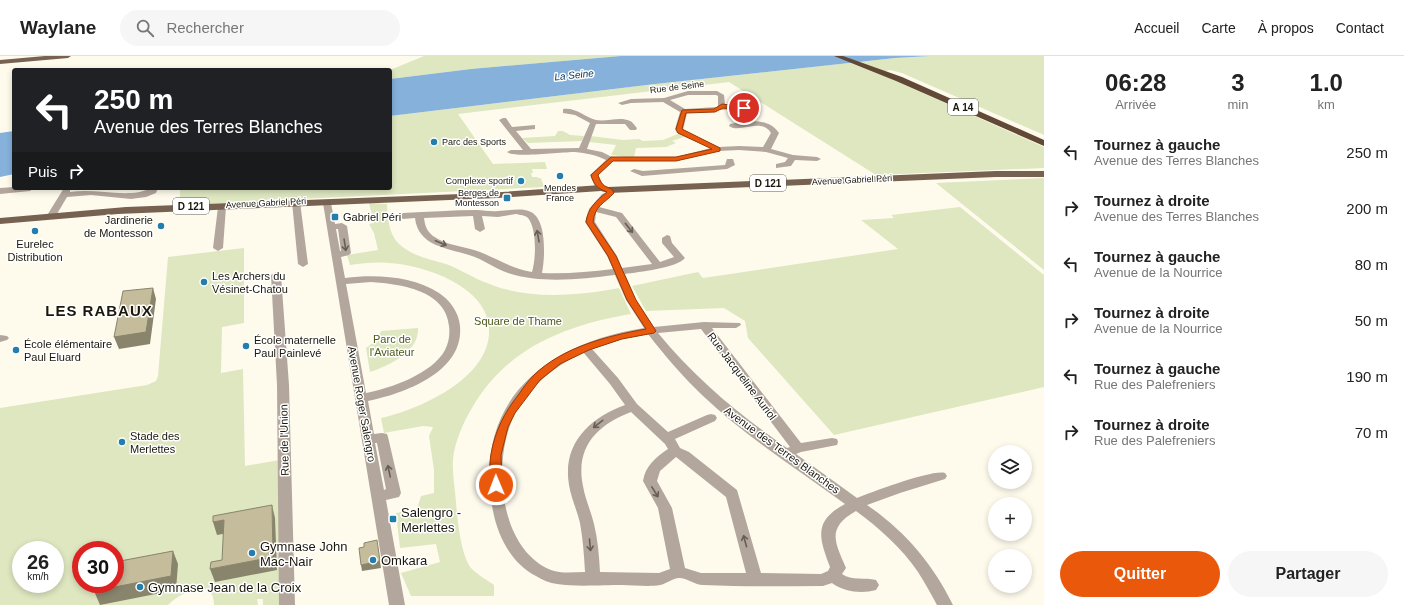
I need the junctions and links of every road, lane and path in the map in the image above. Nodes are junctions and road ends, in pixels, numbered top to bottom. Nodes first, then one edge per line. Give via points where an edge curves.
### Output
1 (68, 56) edge
2 (837, 56) edge
3 (844, 56) edge
4 (0, 62) edge
5 (884, 71) junction
6 (664, 100) junction
7 (622, 103) dead end
8 (722, 106) junction
9 (566, 111) dead end
10 (684, 111) junction
11 (744, 111) dead end
12 (503, 120) dead end
13 (594, 122) junction
14 (733, 126) dead end
15 (532, 127) dead end
16 (633, 128) dead end
17 (511, 129) junction
18 (1044, 142) edge
19 (718, 149) junction
20 (766, 150) junction
21 (582, 151) junction
22 (511, 152) dead end
23 (529, 152) junction
24 (793, 157) junction
25 (611, 159) junction
26 (676, 159) junction
27 (817, 159) dead end
28 (730, 161) dead end
29 (779, 166) dead end
30 (686, 170) junction
31 (639, 174) dead end
32 (1044, 174) edge
33 (15, 190) edge
34 (153, 190) edge
35 (0, 192) edge
36 (66, 192) edge
37 (600, 197) junction
38 (413, 198) junction
39 (327, 201) junction
40 (297, 203) junction
41 (222, 207) junction
42 (119, 211) junction
43 (477, 213) junction
44 (403, 216) dead end
45 (419, 216) junction
46 (51, 217) junction
47 (0, 221) edge
48 (480, 229) dead end
49 (668, 238) dead end
50 (218, 248) dead end
51 (303, 264) dead end
52 (658, 265) junction
53 (619, 271) junction
54 (276, 275) dead end
55 (536, 275) junction
56 (341, 281) junction
57 (704, 325) junction
58 (736, 325) dead end
59 (651, 331) junction
60 (585, 348) junction
61 (361, 398) junction
62 (632, 407) junction
63 (711, 418) dead end
64 (667, 438) junction
65 (832, 442) dead end
66 (798, 448) junction
67 (674, 451) junction
68 (786, 454) junction
69 (940, 476) dead end
70 (856, 504) junction
71 (678, 572) junction
72 (833, 575) junction
73 (593, 579) junction
74 (755, 579) junction
75 (871, 585) dead end
76 (287, 605) edge
77 (397, 605) edge
78 (945, 605) edge

1 - 4 main road
2 - 5 highway, A 14
3 - 5 highway, A 14
5 - 18 highway, A 14
6 - 7 street, Rue de Seine
6 - 8 street, Rue de Seine via 688,93 717,92 721,95
6 - 10 street
8 - 10 street via 715,110
8 - 11 street via 741,107
9 - 13 street via 577,113
10 - 19 street via 680,131
12 - 17 street
13 - 16 street via 625,122
13 - 21 street
14 - 20 street via 761,124 772,128 775,133
15 - 17 street
17 - 23 street
19 - 20 street
19 - 26 street
20 - 24 street
21 - 23 street
21 - 25 street
22 - 23 street
24 - 27 street
24 - 29 street via 788,164
25 - 26 street
25 - 37 street, Avenue des Terres Blanches via 594,175
26 - 30 street
28 - 30 street via 731,165 727,167
30 - 31 street
32 - 37 main road, Avenue Gabriel Péri / D 121 via 661,188
33 - 35 street
34 - 36 street via 146,194 126,196
36 - 46 street
37 - 38 main road, Avenue Gabriel Péri / D 121 via 577,193
37 -> 52 street via 612,212 618,215
37 - 53 street, Avenue des Terres Blanches via 591,213 590,222
38 - 39 main road, Avenue Gabriel Péri / D 121
38 - 39 main road, Avenue Gabriel Péri / D 121
39 - 40 main road, Avenue Gabriel Péri / D 121
39 - 56 street, Avenue Roger Salengro via 336,226 336,255
40 - 41 main road, Avenue Gabriel Péri / D 121
40 - 42 main road, Avenue Gabriel Péri / D 121
40 - 51 street
41 - 42 main road, Avenue Gabriel Péri / D 121
41 - 50 street
42 - 46 main road, Avenue Gabriel Péri / D 121
43 - 45 street
43 - 48 street
55 -> 43 street via 540,242 533,218 516,211 498,214
44 - 45 street
45 -> 55 street via 418,223 425,233 439,243 474,253 514,271
46 - 47 main road, Avenue Gabriel Péri / D 121
49 - 52 street via 667,243 680,258
52 - 53 street
53 - 55 street via 563,276
53 - 59 street, Avenue des Terres Blanches via 631,300
54 - 76 street, Rue de l'Union via 283,385
56 - 61 street, Avenue Roger Salengro
56 - 61 street via 381,279 417,287 431,293 442,302 450,310 455,323 452,345 434,368 400,388
57 - 58 street
57 - 59 street, Rue Jacqueline Auriol
57 - 66 street, Rue Jacqueline Auriol
59 - 60 street, Rue Jacqueline Auriol
59 - 68 street, Avenue des Terres Blanches via 707,393
60 - 62 street via 614,381
60 - 73 street, Rue Jacqueline Auriol via 547,369 527,388 510,412 503,427 496,455 496,485 507,534 526,561 546,575
61 - 77 street, Avenue Roger Salengro via 368,440 382,437 394,493 378,496
62 - 64 street
62 -> 73 street via 601,421 593,428 576,456 575,480 586,515
63 - 64 street
64 - 67 street
65 - 66 street
66 - 68 street
67 -> 71 street via 664,457 652,471 650,481 665,508
74 -> 67 street via 732,494
68 - 70 street, Avenue des Terres Blanches
69 - 70 street via 872,496
70 - 72 street via 832,521 828,530 827,538 838,568
70 - 78 street, Avenue des Terres Blanches via 882,522 904,544 922,567
71 - 73 street, Rue Jacqueline Auriol via 660,579
71 - 74 street via 701,579
72 - 74 street via 823,580
72 - 75 street via 844,584

